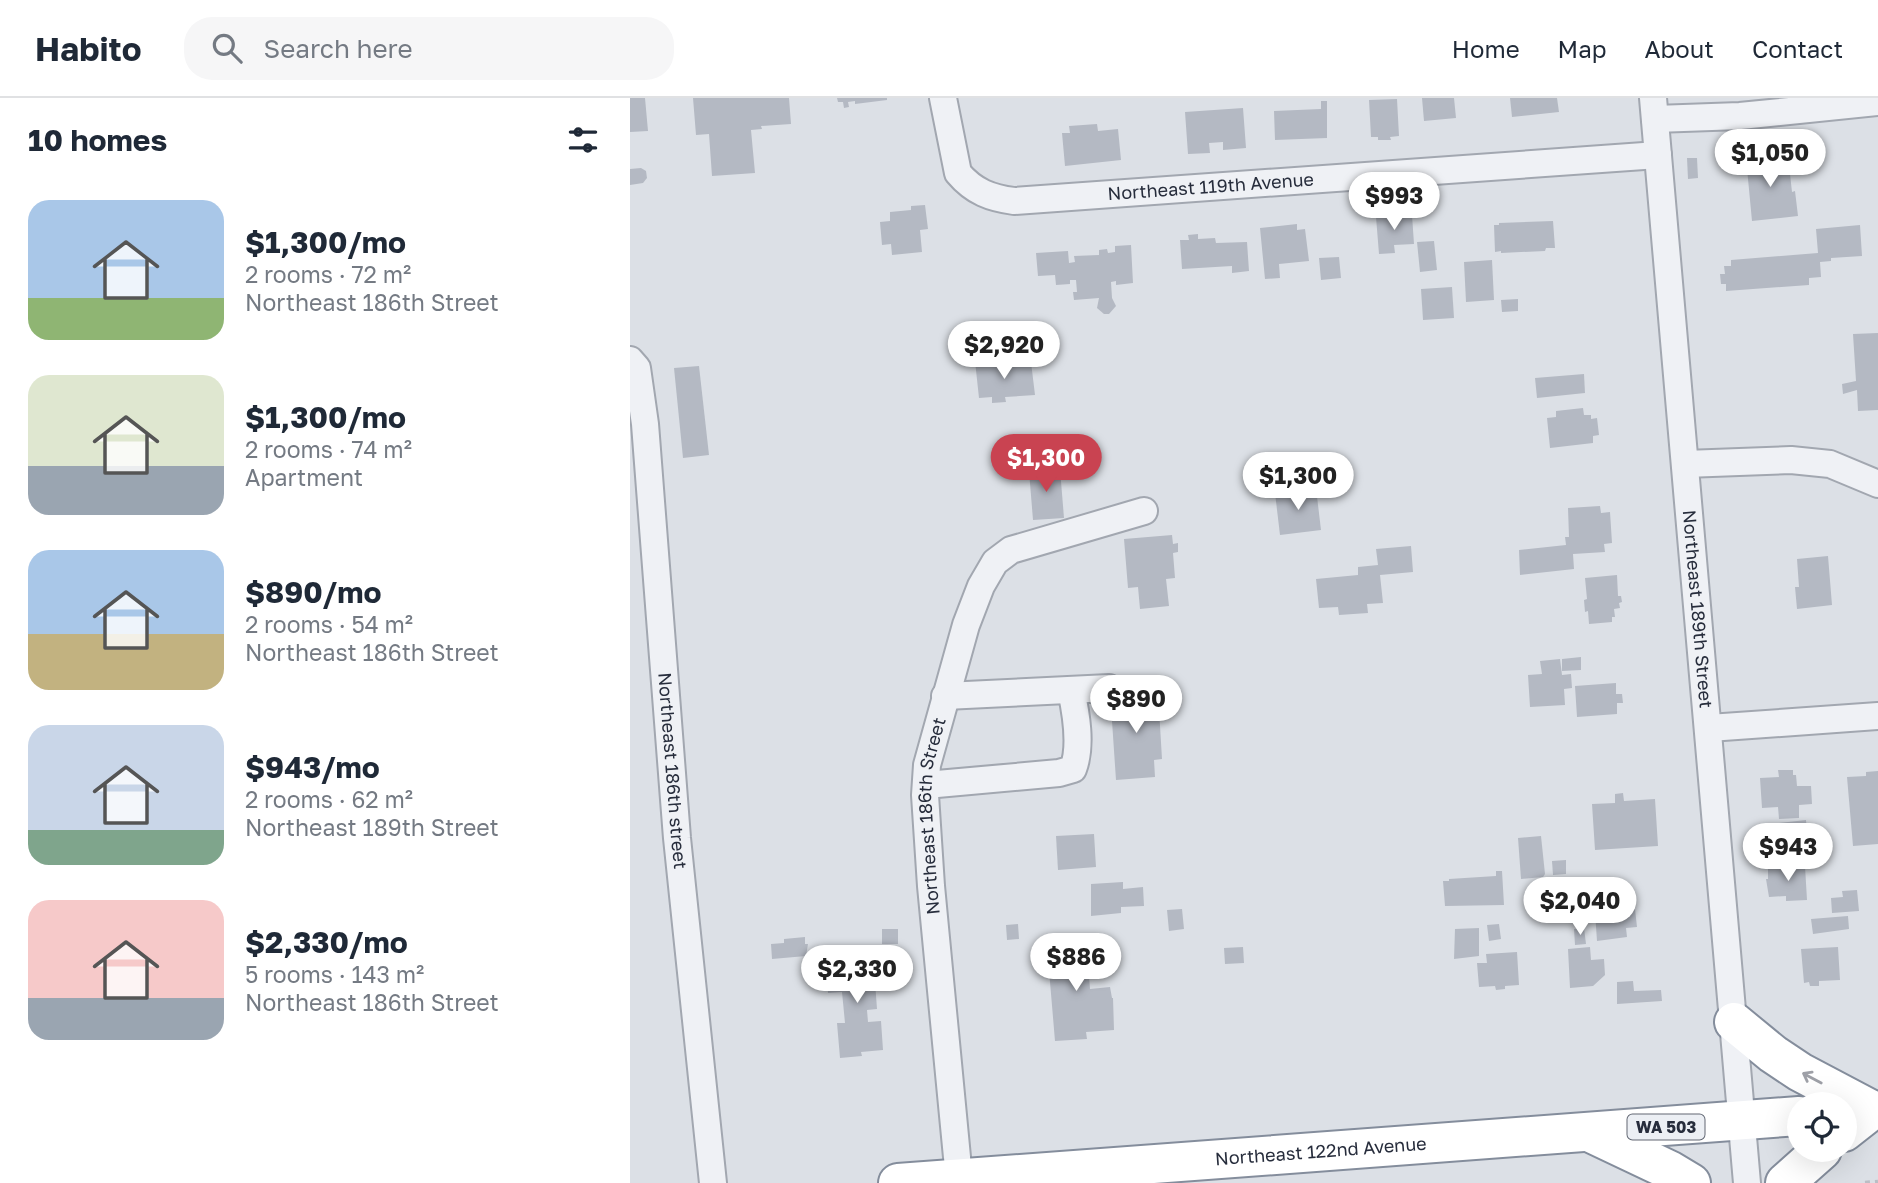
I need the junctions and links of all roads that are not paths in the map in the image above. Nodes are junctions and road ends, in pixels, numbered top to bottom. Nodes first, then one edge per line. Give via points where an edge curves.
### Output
1 (943, 98) edge
2 (1878, 102) edge
3 (1730, 107) edge
4 (1654, 109) edge
5 (1658, 155) junction
6 (630, 360) edge
7 (1685, 464) junction
8 (1878, 484) edge
9 (1144, 511) dead end
10 (1109, 688) dead end
11 (1071, 690) junction
12 (945, 696) junction
13 (1878, 716) edge
14 (1709, 728) junction
15 (926, 785) junction
16 (1734, 1022) junction
17 (1860, 1116) edge
18 (1787, 1117) edge
19 (1742, 1121) junction
20 (1589, 1132) junction
21 (1809, 1162) edge
22 (959, 1178) junction
23 (713, 1183) edge
24 (898, 1183) edge
25 (1691, 1183) edge
26 (1747, 1183) edge
27 (1785, 1183) edge

1 - 5 street, Northeast 119th Avenue via 958,173 992,198 1014,201
2 - 3 street
3 - 4 street
4 - 5 street, Northeast 189th Street
5 - 7 street, Northeast 189th Street
6 - 23 street, Northeast 186th street via 637,368 645,424 677,838
7 - 8 street via 1804,461 1830,464
7 - 14 street, Northeast 189th Street
9 - 12 street, Northeast 186th Street via 1011,550 995,562 966,625
10 - 11 street
11 - 12 street
11 - 15 street via 1077,759 1073,769
12 - 15 street, Northeast 186th Street
13 - 14 street
14 - 16 street, Northeast 189th Street
15 - 22 street, Northeast 186th Street
17 -> 16 highway
16 - 19 street, Northeast 189th Street
18 - 19 highway, WA 503
19 - 20 highway, Northeast 122nd Avenue / WA 503
19 - 26 street, Northeast 189th Street
20 - 22 highway, Northeast 122nd Avenue / WA 503
20 - 25 highway
21 - 27 highway
22 - 24 highway, Northeast 122nd Avenue / WA 503

